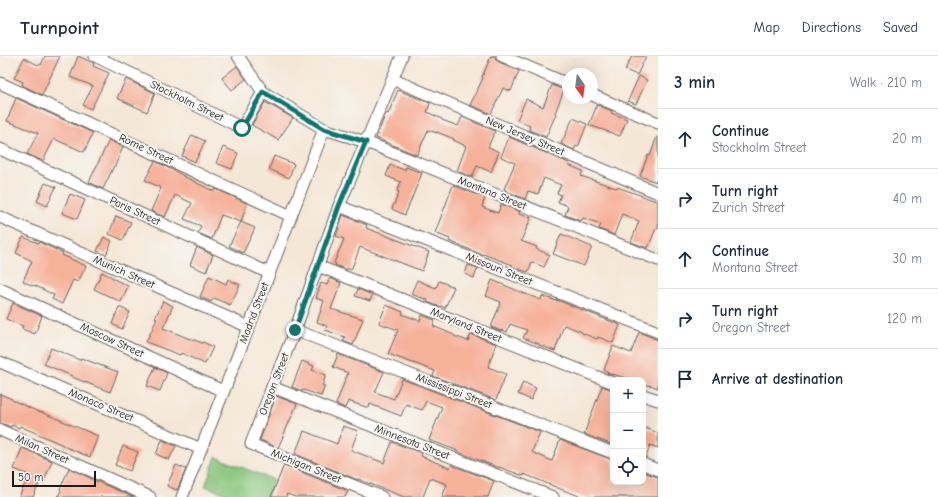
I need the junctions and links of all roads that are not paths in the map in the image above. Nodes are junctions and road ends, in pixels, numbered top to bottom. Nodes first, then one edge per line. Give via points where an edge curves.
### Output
1 (95, 56) edge
2 (238, 56) edge
3 (402, 56) edge
4 (502, 56) edge
5 (392, 79) junction
6 (562, 81) edge
7 (0, 83) edge
8 (263, 92) junction
9 (598, 98) edge
10 (658, 123) edge
11 (324, 129) junction
12 (366, 142) junction
13 (0, 149) edge
14 (658, 193) edge
15 (339, 206) junction
16 (291, 216) junction
17 (0, 217) edge
18 (658, 260) edge
19 (318, 266) junction
20 (269, 273) junction
21 (0, 289) edge
22 (249, 327) junction
23 (295, 330) junction
24 (658, 332) edge
25 (0, 362) edge
26 (610, 382) edge
27 (272, 387) junction
28 (223, 391) junction
29 (646, 395) edge
30 (658, 400) edge
31 (0, 430) edge
32 (251, 444) joint
33 (201, 449) junction
34 (610, 452) edge
35 (646, 465) edge
36 (658, 470) edge
37 (357, 492) edge
38 (150, 497) edge
39 (182, 497) edge
40 (382, 497) edge
41 (553, 497) edge

1 - 8 street, Stockholm Street via 242,128
2 - 8 street
3 - 5 street, Oregon Street
4 - 6 street
5 - 12 street, Oregon Street
5 - 14 street, New Jersey Street
7 - 16 street, Rome Street
8 - 11 street, Montana Street
9 - 10 street
11 - 12 street, Montana Street
11 - 16 street, Madrid Street
12 - 15 street, Oregon Street
12 - 18 street, Montana Street
13 - 20 street, Paris Street
15 - 19 street, Oregon Street
15 - 24 street, Missouri Street
16 - 20 street, Madrid Street
17 - 22 street, Munich Street
19 - 23 street, Oregon Street
19 - 26 street, Maryland Street
20 - 22 street, Madrid Street
21 - 28 street, Moscow Street
22 - 28 street, Madrid Street
23 - 27 street, Oregon Street
23 - 34 street, Mississippi Street
25 - 33 street, Monaco Street
27 - 32 street, Oregon Street
27 - 41 street, Minnesota Street
28 - 33 street, Madrid Street
29 - 30 street
31 - 38 street, Milan Street
32 - 37 street, Michigan Street
33 - 39 street, Madrid Street
35 - 36 street
37 - 40 street, Michigan Street

